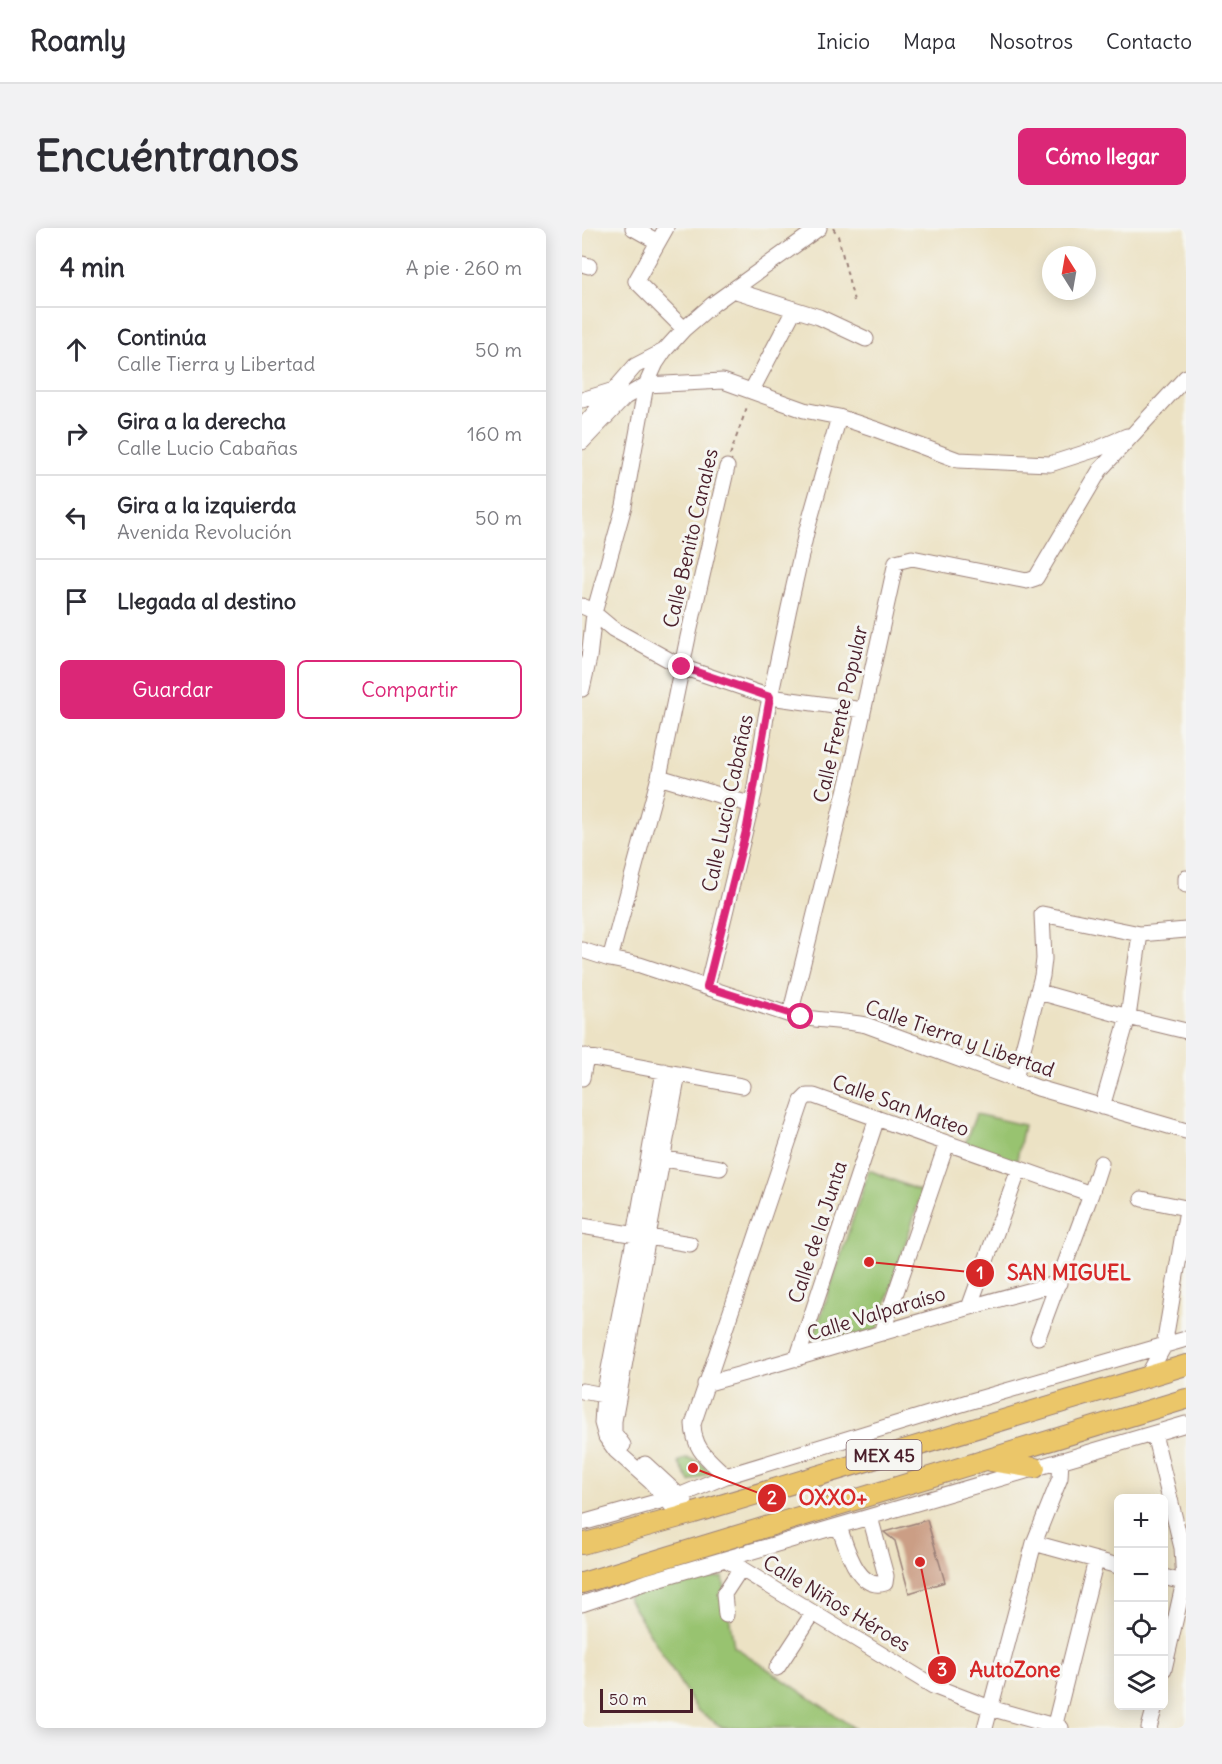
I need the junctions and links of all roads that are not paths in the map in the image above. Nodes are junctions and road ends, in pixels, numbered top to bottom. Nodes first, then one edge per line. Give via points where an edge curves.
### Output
1 (633, 228) edge
2 (819, 228) edge
3 (662, 235) edge
4 (733, 290) junction
5 (794, 310) junction
6 (684, 328) junction
7 (866, 339) dead end
8 (664, 351) junction
9 (1186, 377) edge
10 (646, 385) junction
11 (614, 390) junction
12 (752, 390) junction
13 (582, 400) edge
14 (839, 417) junction
15 (582, 427) edge
16 (1132, 434) junction
17 (582, 442) edge
18 (727, 466) road end
19 (588, 609) edge
20 (682, 667) junction
21 (582, 689) edge
22 (770, 697) junction
23 (863, 710) junction
24 (659, 777) junction
25 (752, 805) junction
26 (1186, 878) edge
27 (1186, 885) edge
28 (1186, 930) edge
29 (1140, 934) junction
30 (583, 952) edge
31 (610, 959) junction
32 (707, 987) junction
33 (1039, 992) junction
34 (790, 1015) junction
35 (1128, 1017) junction
36 (1186, 1031) edge
37 (584, 1056) edge
38 (671, 1072) junction
39 (582, 1078) edge
40 (1015, 1079) junction
41 (742, 1086) dead end
42 (1102, 1107) junction
43 (877, 1118) junction
44 (1186, 1131) edge
45 (946, 1143) junction
46 (655, 1157) junction
47 (1101, 1163) dead end
48 (720, 1168) dead end
49 (1019, 1169) junction
50 (1090, 1194) junction
51 (1142, 1199) dead end
52 (1186, 1208) edge
53 (1186, 1216) edge
54 (582, 1226) edge
55 (642, 1236) junction
56 (690, 1244) dead end
57 (1059, 1283) junction
58 (970, 1305) junction
59 (882, 1333) junction
60 (1038, 1337) dead end
61 (1186, 1339) edge
62 (1164, 1346) junction
63 (797, 1359) junction
64 (1186, 1365) edge
65 (1147, 1377) junction
66 (705, 1384) junction
67 (582, 1391) edge
68 (611, 1396) junction
69 (1186, 1399) edge
70 (1186, 1424) edge
71 (1154, 1434) junction
72 (986, 1460) junction
73 (1061, 1460) junction
74 (1035, 1468) junction
75 (726, 1476) junction
76 (674, 1497) junction
77 (688, 1515) junction
78 (870, 1517) junction
79 (582, 1523) edge
80 (838, 1527) junction
81 (1034, 1543) junction
82 (582, 1544) edge
83 (1184, 1547) edge
84 (727, 1560) junction
85 (1096, 1560) junction
86 (1114, 1565) edge
87 (741, 1568) junction
88 (1168, 1578) edge
89 (1185, 1582) edge
90 (582, 1583) edge
91 (612, 1584) junction
92 (582, 1604) edge
93 (813, 1613) junction
94 (726, 1615) dead end
95 (1167, 1656) edge
96 (777, 1668) dead end
97 (990, 1708) junction
98 (1154, 1710) edge
99 (1056, 1727) edge
100 (985, 1728) edge
101 (1149, 1728) edge

1 - 3 street
2 - 4 street
3 - 6 street via 636,281
4 - 5 street
4 - 6 street
5 - 7 street
5 - 12 street
6 - 8 street
8 - 10 street
8 - 11 street via 635,366
9 - 16 street
10 - 12 street via 723,381
10 - 17 street via 625,397
10 - 19 street via 624,506
11 - 13 street
11 - 15 street
12 - 14 street via 804,410
14 - 16 street via 958,460 1050,464
14 - 22 street, Calle Lucio Cabañas via 806,533
16 - 23 street, Calle Frente Popular via 1100,470 1036,578 1027,580 912,558 896,561
18 - 20 street, Calle Benito Canales
19 - 20 street via 613,629
19 - 21 street via 589,658
20 - 22 street
20 - 24 street, Calle Benito Canales
22 - 23 street
22 - 25 street, Calle Lucio Cabañas
23 - 34 street, Calle Frente Popular
24 - 25 street
24 - 31 street, Calle Benito Canales
25 - 32 street, Calle Lucio Cabañas
26 - 27 street
28 - 29 street
29 - 33 street via 1041,914 1044,959
29 - 35 street
30 - 31 street, Calle Tierra y Libertad
31 - 32 street, Calle Tierra y Libertad
32 - 34 street, Calle Tierra y Libertad
33 - 35 street
33 - 40 street
34 - 40 street, Calle Tierra y Libertad via 866,1025
35 - 36 street
35 - 42 street
37 - 38 street
37 - 39 street
38 - 41 street
38 - 46 street
40 - 42 street, Calle Tierra y Libertad
42 - 44 street, Calle Tierra y Libertad
43 - 45 street, Calle San Mateo
43 - 63 street, Calle de la Junta
43 - 66 street, Calle San Mateo via 814,1096 802,1101
45 - 49 street, Calle San Mateo
45 - 59 street
46 - 48 street
46 - 55 street
47 - 50 street
49 - 50 street, Calle San Mateo
49 - 58 street
50 - 57 street
51 - 52 street
53 - 62 street
54 - 55 street
55 - 56 street
55 - 68 street
57 - 58 street, Calle Valparaíso
57 - 60 street
58 - 59 street, Calle Valparaíso
59 - 63 street, Calle Valparaíso
61 - 62 street
62 - 65 street
62 - 75 street
63 - 66 street, Calle Valparaíso
64 - 65 main road, MEX 45
65 - 77 main road, MEX 45
66 - 75 street, Calle San Mateo via 693,1424 694,1438 699,1449
67 - 68 street
68 - 76 street via 614,1421 610,1435
69 - 72 main road, MEX 45
70 - 71 street
71 - 73 street
71 - 83 street
72 - 74 main road
72 - 91 main road, MEX 45
73 - 74 street
73 - 81 street via 1060,1478
74 - 78 street
75 - 76 street
76 - 77 street
76 - 79 street
77 - 82 main road, MEX 45
78 - 80 street
78 - 80 street via 885,1583 869,1582 856,1571
80 - 84 street
81 - 85 street
81 - 97 street
83 - 89 street
84 - 87 street, Calle Niños Héroes
84 - 91 street
85 - 86 street
85 - 99 street
87 - 93 street, Calle Niños Héroes
87 - 94 street via 724,1594
88 - 89 street
89 - 95 street
90 - 91 main road, MEX 45
91 - 92 street
93 - 96 street
93 - 97 street, Calle Niños Héroes via 933,1686
97 - 99 street, Calle Niños Héroes
97 - 100 street
98 - 101 street

